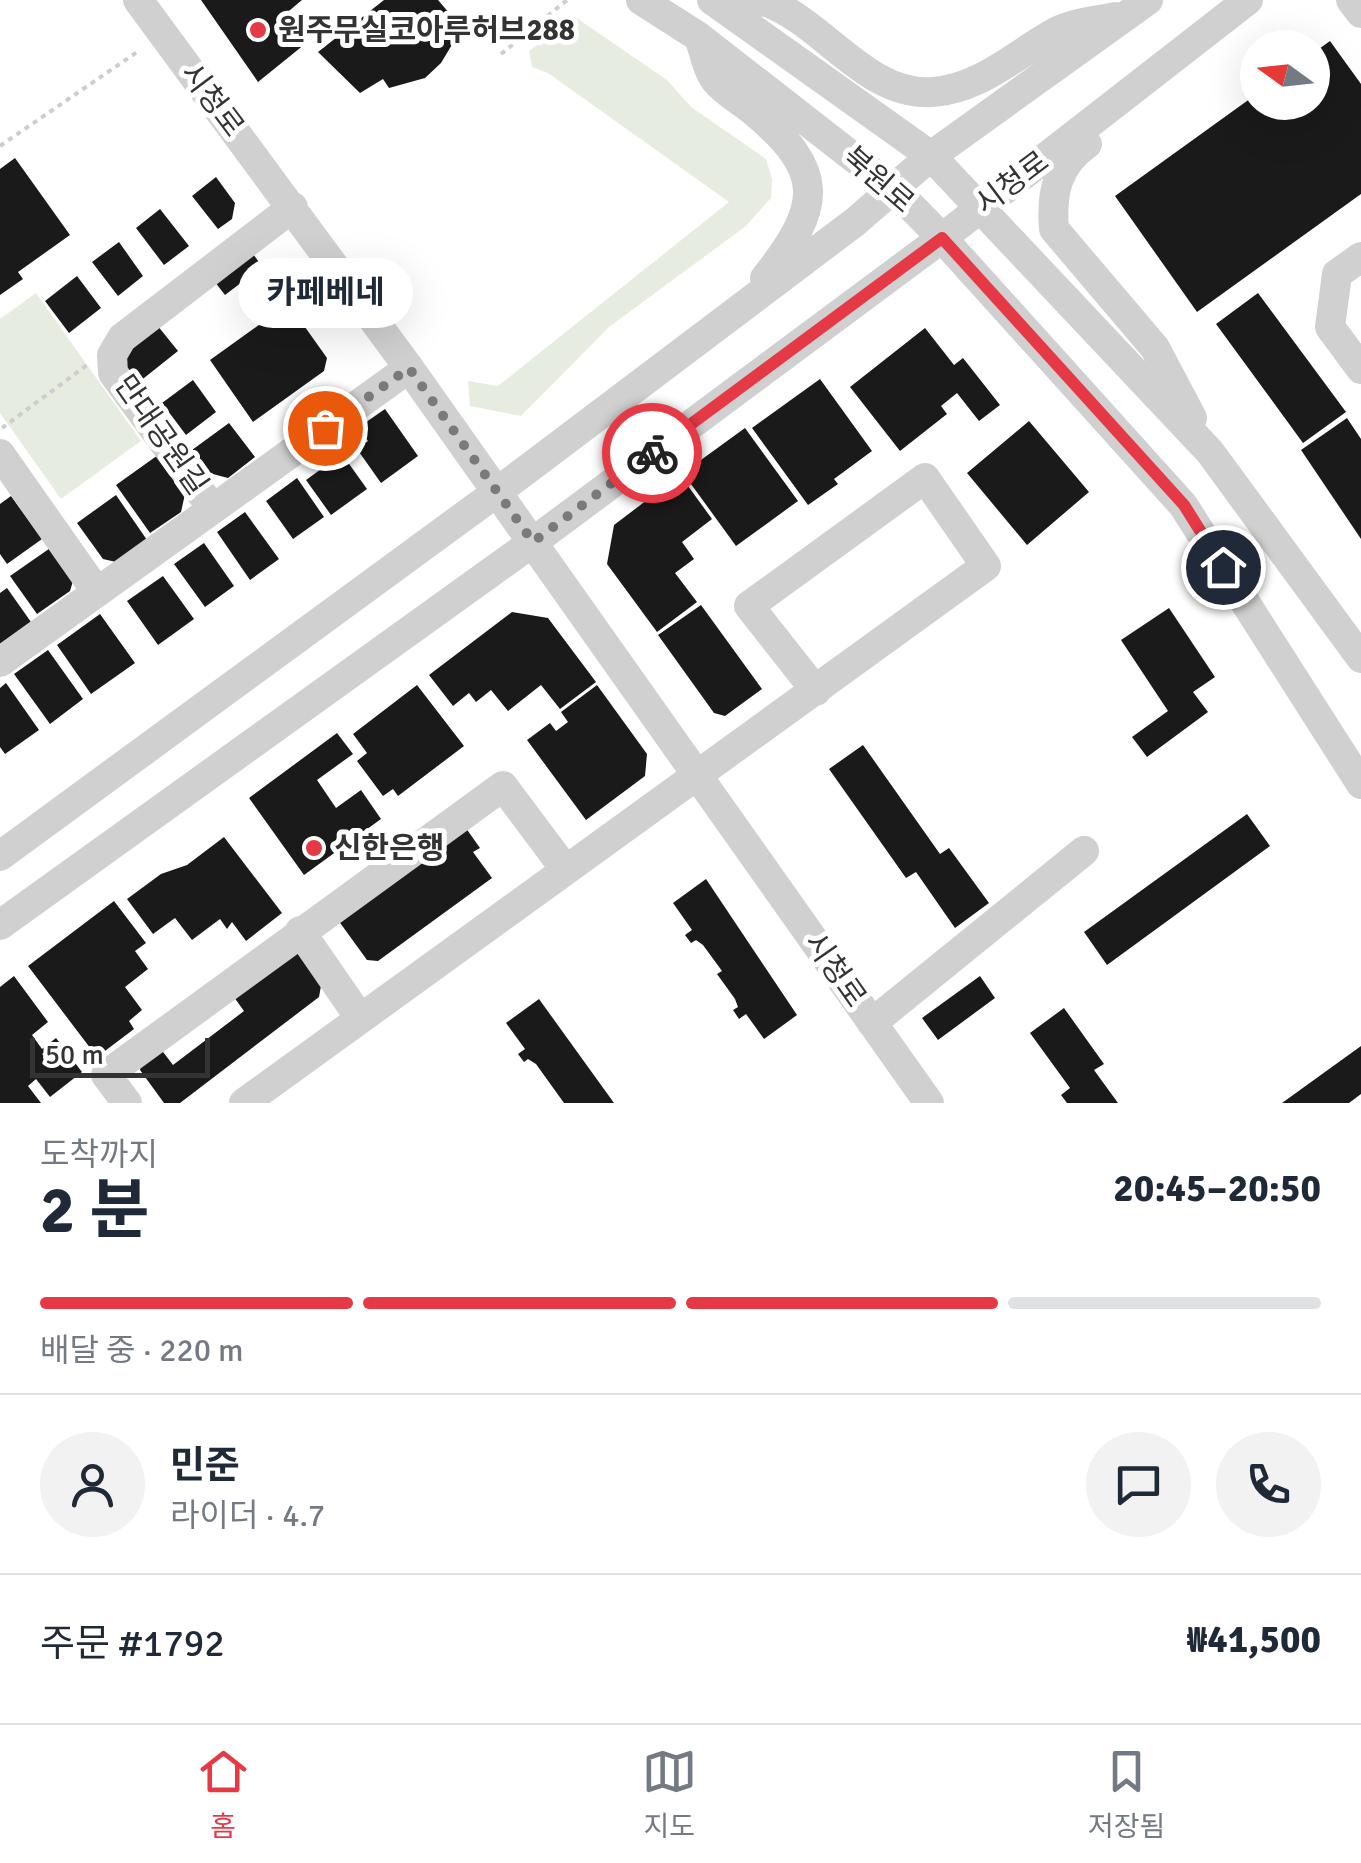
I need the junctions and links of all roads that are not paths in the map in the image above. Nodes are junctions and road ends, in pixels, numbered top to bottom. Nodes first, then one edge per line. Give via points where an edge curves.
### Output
1 (138, 0) edge
2 (642, 0) edge
3 (713, 0) edge
4 (1248, 0) edge
5 (1351, 0) edge
6 (1138, 7) edge
7 (1361, 13) edge
8 (699, 37) junction
9 (1162, 64) junction
10 (931, 156) junction
11 (894, 189) junction
12 (294, 207) junction
13 (979, 207) junction
14 (942, 238) junction
15 (1361, 257) edge
16 (743, 306) junction
17 (409, 368) junction
18 (1361, 369) edge
19 (1210, 452) junction
20 (0, 454) edge
21 (497, 492) junction
22 (213, 508) junction
23 (533, 542) junction
24 (98, 592) junction
25 (1361, 658) edge
26 (0, 662) edge
27 (816, 691) junction
28 (698, 776) junction
29 (1361, 784) edge
30 (1084, 852) dead end
31 (0, 856) edge
32 (564, 870) junction
33 (0, 925) edge
34 (300, 931) junction
35 (360, 1018) junction
36 (872, 1023) junction
37 (126, 1103) edge
38 (244, 1103) edge
39 (930, 1103) edge

1 - 12 street, 시청로
2 - 8 street, 북원로
3 - 6 street via 763,0 801,19 870,73 903,90 930,93 972,83 1061,30
3 - 10 street, 북원로
4 - 9 street, 시청로
5 - 7 street
6 - 10 street
8 - 11 street, 북원로
8 - 16 street via 714,80 805,164 809,204 787,250
9 - 13 street, 시청로
9 - 19 street via 1128,114 1070,156 1056,182 1054,229 1155,348
10 - 11 street
10 - 13 street, 북원로
11 - 14 street, 북원로
11 - 16 street
12 - 17 street, 시청로
12 - 22 street, 만대공원길 via 122,338 112,355 114,373
13 - 14 street, 시청로
13 - 19 street, 북원로
14 - 23 street, 시청로
14 - 29 street, 북원로 via 1184,505
15 - 18 street via 1337,274 1330,327
16 - 21 street
17 - 21 street, 시청로
17 - 22 street, 만대공원길
19 - 25 street, 북원로
20 - 24 street
21 - 23 street, 시청로
21 - 31 street
22 - 24 street, 만대공원길
23 - 28 street, 시청로
23 - 33 street, 시청로
24 - 26 street, 만대공원길
27 - 27 street via 986,566 925,478 750,606
27 - 28 street
28 - 32 street
28 - 36 street, 시청로
30 - 36 street
32 - 34 street via 503,786
32 - 35 street
34 - 35 street
34 - 37 street via 106,1075
35 - 38 street
36 - 39 street, 시청로

